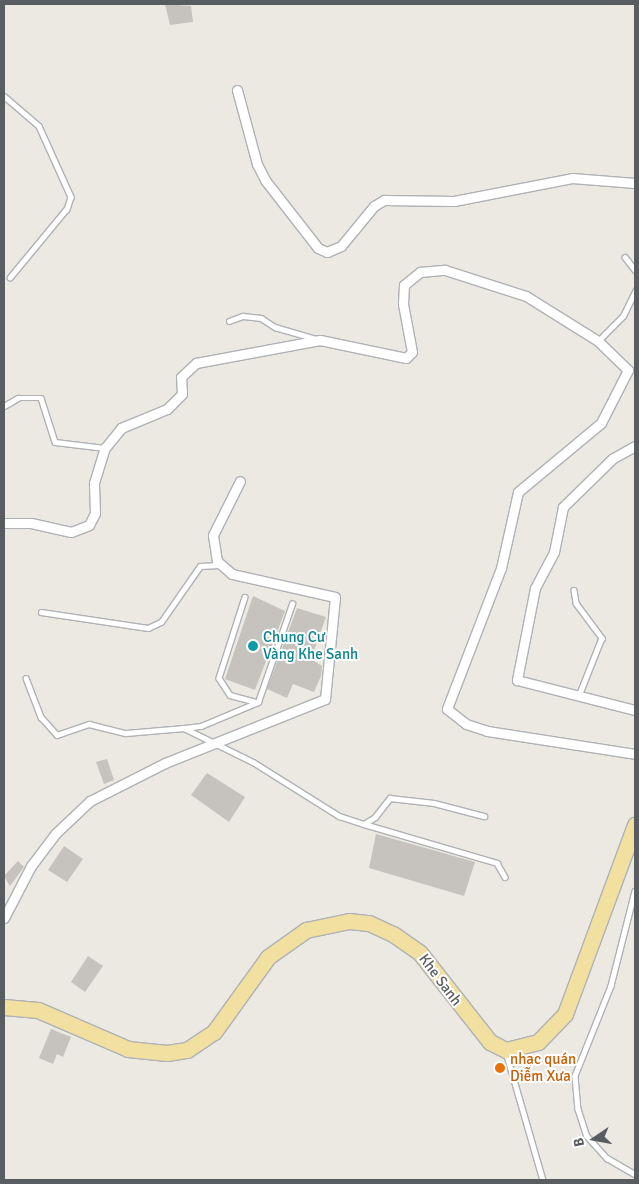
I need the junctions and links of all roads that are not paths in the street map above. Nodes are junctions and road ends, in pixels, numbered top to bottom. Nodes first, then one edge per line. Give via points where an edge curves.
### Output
1 (237, 90) dead end
2 (4, 96) edge
3 (635, 183) edge
4 (625, 257) dead end
5 (635, 270) edge
6 (10, 278) dead end
7 (635, 291) edge
8 (230, 321) dead end
9 (320, 340) junction
10 (598, 341) junction
11 (4, 406) edge
12 (635, 446) edge
13 (105, 448) junction
14 (240, 480) dead end
15 (4, 523) edge
16 (219, 565) junction
17 (574, 590) dead end
18 (245, 597) dead end
19 (292, 604) dead end
20 (41, 612) dead end
21 (26, 678) dead end
22 (579, 696) junction
23 (258, 702) junction
24 (635, 710) edge
25 (184, 728) junction
26 (213, 743) junction
27 (635, 754) edge
28 (484, 816) dead end
29 (364, 824) junction
30 (635, 825) edge
31 (505, 877) dead end
32 (635, 890) edge
33 (4, 918) edge
34 (4, 1007) edge
35 (506, 1050) junction
36 (635, 1174) edge
37 (543, 1180) edge

1 - 3 street via 257,164 265,180 318,248 327,252 342,246 374,206 384,200 454,201 572,178
2 - 6 lane via 39,126 71,197 67,209
4 - 5 lane
7 - 10 lane via 623,316
8 - 9 lane via 243,316 260,318 275,328
9 - 10 street via 406,358 412,352 403,304 404,285 420,272 445,270 526,296
9 - 13 street via 196,362 181,377 182,394 168,409 120,428
10 - 27 street via 628,370 601,423 518,492 501,568 446,709 466,724 487,731
11 - 13 lane via 18,398 41,398 55,442
12 - 22 street via 612,459 564,507 554,552 534,588 517,680
13 - 15 street via 94,482 95,513 89,525 71,532 31,523
14 - 16 street via 213,535
16 - 20 lane via 200,566 161,622 148,628
16 - 26 street via 238,576 329,595 337,603 325,699
17 - 22 lane via 582,615 602,638
18 - 23 lane via 219,678 230,695
19 - 23 lane
21 - 25 lane via 41,717 57,735 89,724 126,732
22 - 24 street
23 - 25 lane via 202,726
25 - 26 lane
26 - 29 lane via 253,762 339,816
26 - 33 street via 90,801 56,833 31,866
28 - 29 lane via 434,802 390,798
29 - 31 lane via 497,863
30 - 35 highway via 565,1014 538,1042
32 - 36 lane via 611,986 574,1076 578,1109 588,1136 607,1158
34 - 35 highway, Khe Sanh via 38,1010 128,1049 167,1053 187,1050 214,1032 268,957 306,930 349,921 368,923 393,934 420,953 476,1028
35 - 37 lane

